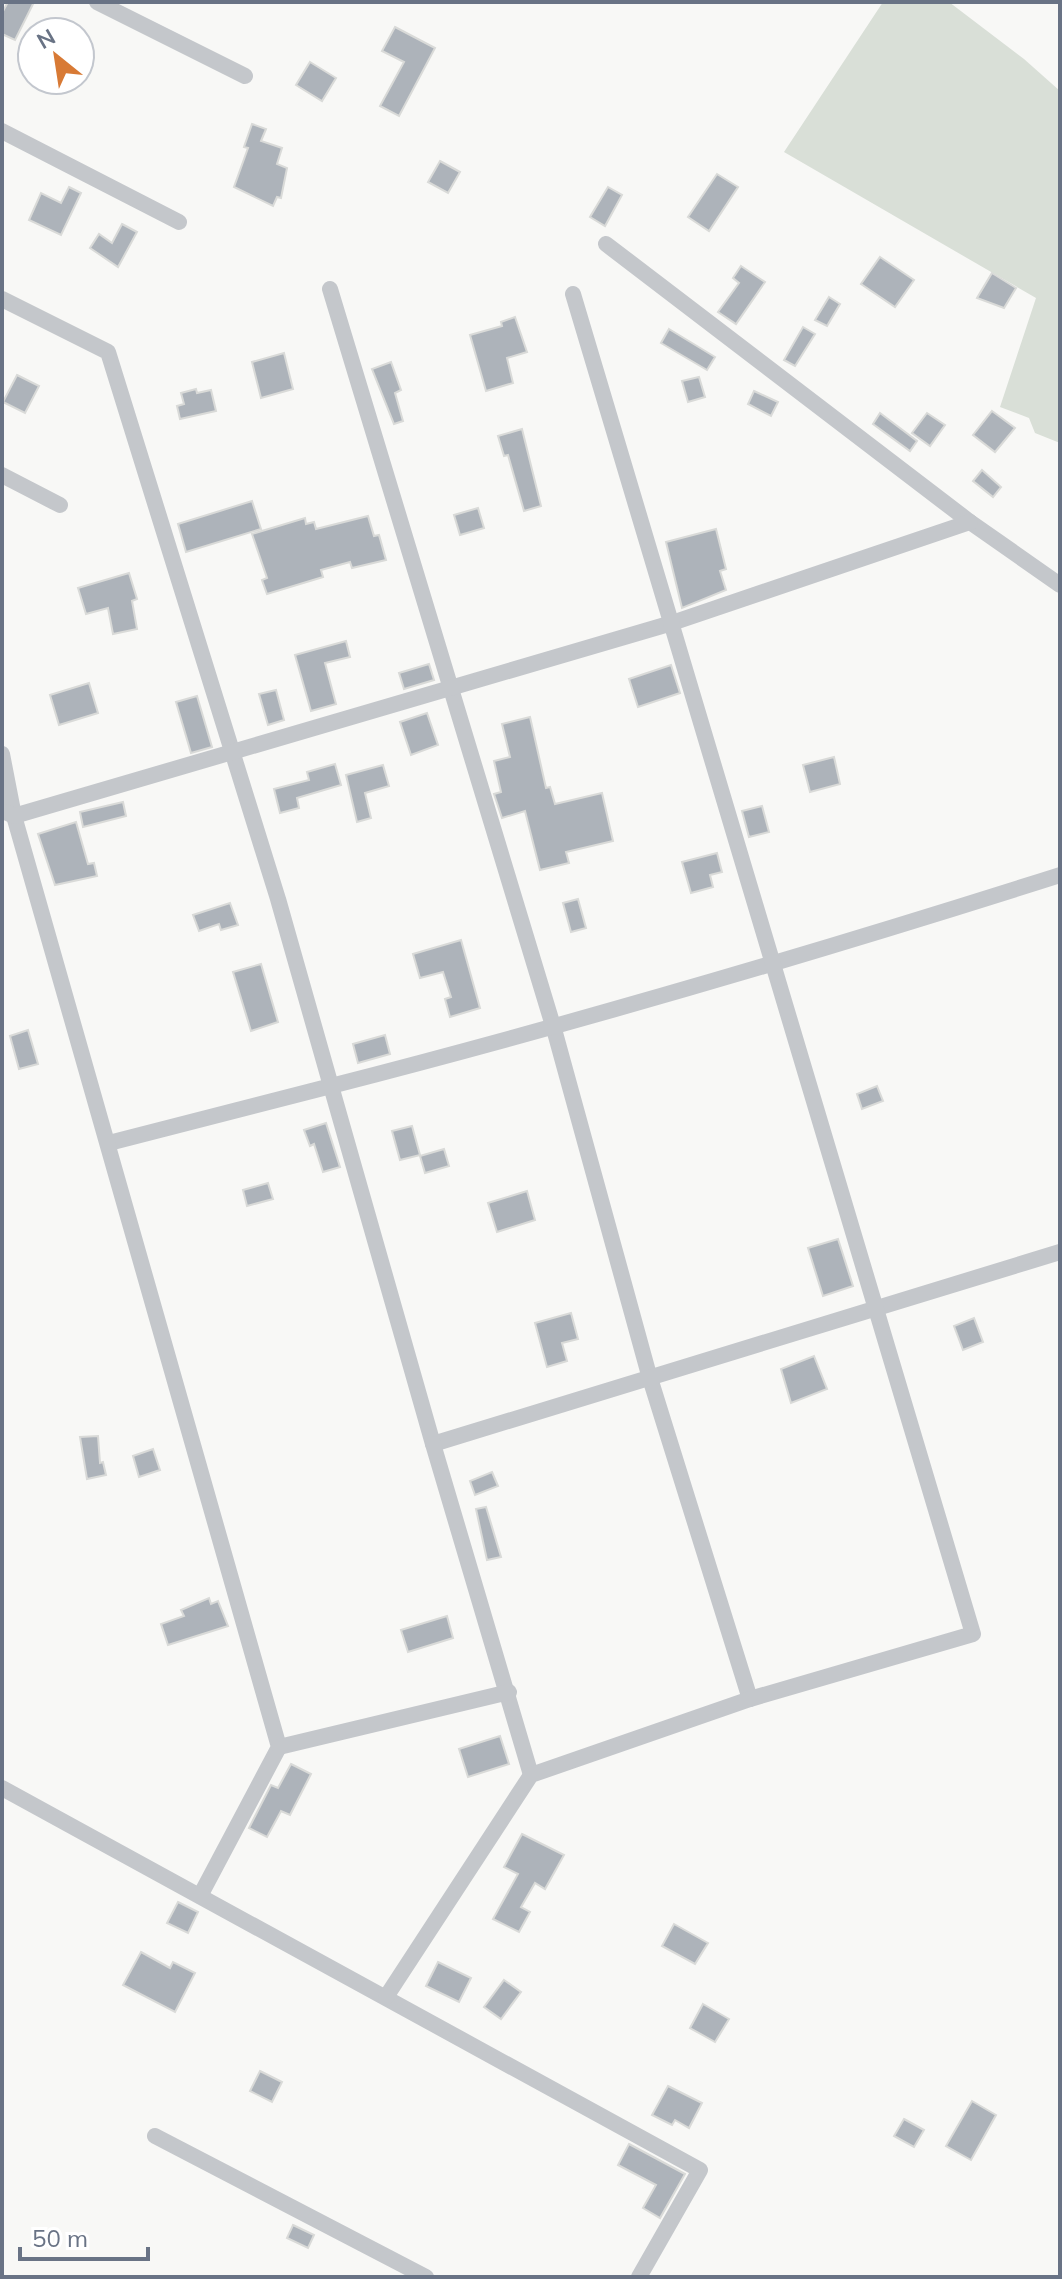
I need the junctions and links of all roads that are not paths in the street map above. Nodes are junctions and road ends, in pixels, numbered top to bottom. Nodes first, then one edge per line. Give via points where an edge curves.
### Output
1 (97, 2) edge
2 (245, 76) dead end
3 (2, 131) edge
4 (179, 222) dead end
5 (606, 244) dead end
6 (330, 289) dead end
7 (573, 294) dead end
8 (2, 299) edge
9 (2, 475) edge
10 (60, 505) dead end
11 (970, 522) junction
12 (1060, 585) edge
13 (672, 623) junction
14 (449, 690) junction
15 (232, 750) junction
16 (2, 754) edge
17 (8, 813) edge
18 (1060, 875) edge
19 (776, 965) junction
20 (554, 1029) junction
21 (331, 1086) junction
22 (109, 1143) junction
23 (1060, 1252) edge
24 (874, 1306) junction
25 (649, 1375) junction
26 (433, 1444) junction
27 (509, 1692) junction
28 (750, 1699) junction
29 (279, 1747) junction
30 (531, 1775) junction
31 (2, 1788) edge
32 (200, 1896) junction
33 (386, 1997) junction
34 (155, 2136) dead end
35 (426, 2277) edge
36 (639, 2277) edge

1 - 2 street
3 - 4 street
5 - 11 street
6 - 14 street
7 - 13 street
8 - 15 street via 108,352
9 - 10 street
11 - 12 street
11 - 13 street
13 - 14 street
13 - 19 street
14 - 15 street
14 - 20 street
15 - 17 street
15 - 21 street
16 - 17 street
17 - 22 street
18 - 19 street
19 - 20 street
19 - 24 street
20 - 21 street
20 - 25 street
21 - 22 street
21 - 26 street
22 - 29 street
23 - 24 street
24 - 25 street
24 - 28 street via 973,1634
25 - 26 street
25 - 28 street
26 - 27 street
27 - 29 street
27 - 30 street
28 - 30 street
29 - 32 street
30 - 33 street
31 - 32 street
32 - 33 street
33 - 36 street via 700,2170
34 - 35 street

